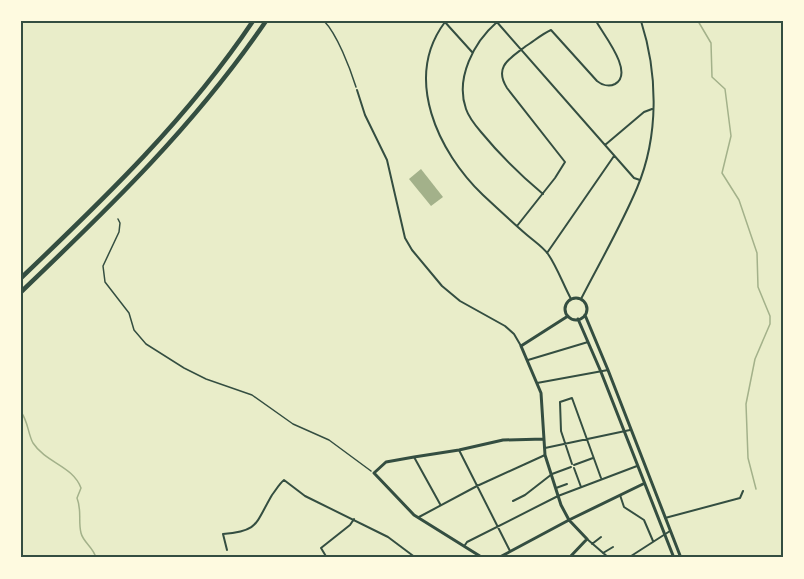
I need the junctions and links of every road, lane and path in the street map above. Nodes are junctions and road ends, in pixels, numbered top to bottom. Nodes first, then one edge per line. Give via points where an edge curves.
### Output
1 (253, 21) edge
2 (266, 21) edge
3 (324, 21) edge
4 (497, 21) edge
5 (596, 21) edge
6 (641, 21) edge
7 (444, 22) edge
8 (522, 50) junction
9 (472, 52) junction
10 (357, 90) joint
11 (653, 109) junction
12 (605, 146) junction
13 (614, 156) junction
14 (640, 180) junction
15 (543, 194) junction
16 (118, 219) dead end
17 (517, 226) junction
18 (547, 253) junction
19 (21, 278) edge
20 (21, 292) edge
21 (571, 299) junction
22 (581, 299) junction
23 (585, 315) junction
24 (568, 316) junction
25 (578, 320) junction
26 (588, 342) junction
27 (521, 346) junction
28 (527, 360) junction
29 (608, 370) junction
30 (601, 372) junction
31 (537, 383) junction
32 (631, 430) junction
33 (624, 432) junction
34 (544, 439) junction
35 (587, 440) junction
36 (565, 444) junction
37 (545, 448) junction
38 (459, 450) junction
39 (545, 455) junction
40 (414, 457) junction
41 (593, 458) junction
42 (573, 466) junction
43 (637, 466) junction
44 (374, 473) junction
45 (552, 474) junction
46 (601, 480) junction
47 (650, 481) junction
48 (644, 483) junction
49 (567, 484) dead end
50 (477, 486) junction
51 (581, 487) junction
52 (556, 488) junction
53 (743, 491) dead end
54 (558, 495) junction
55 (620, 495) junction
56 (513, 501) dead end
57 (440, 505) junction
58 (418, 518) junction
59 (665, 518) junction
60 (354, 519) junction
61 (569, 519) junction
62 (497, 526) junction
63 (670, 531) junction
64 (664, 534) junction
65 (601, 537) dead end
66 (587, 539) junction
67 (652, 542) junction
68 (592, 544) junction
69 (465, 545) junction
70 (613, 547) dead end
71 (227, 550) dead end
72 (510, 551) junction
73 (603, 554) junction
74 (327, 558) edge
75 (416, 558) edge
76 (483, 558) edge
77 (498, 558) edge
78 (569, 558) edge
79 (609, 558) edge
80 (628, 558) edge
81 (674, 558) edge
82 (681, 558) edge

1 - 19 highway via 172,126
2 - 20 highway via 177,137
3 - 10 path via 337,38
4 - 8 street
4 - 9 street
5 - 8 street via 622,66 622,75 615,84 597,81 551,30
6 - 11 street via 650,56
7 - 9 street
7 - 17 street via 429,49 426,66 433,115 464,174
8 - 12 street
8 - 15 street via 504,64 504,82 565,162
9 - 15 street via 463,94 469,117 509,166
10 - 27 street via 387,160 405,238 412,250 442,286 460,301 505,326
11 - 12 street via 644,112
11 - 14 street
12 - 13 street
13 - 14 street
13 - 18 street
14 - 22 street
15 - 17 street
16 - 44 path via 119,232 104,266 105,282 146,344 206,379 252,395 293,424 329,440
17 - 18 street
18 - 21 street
21 - 22 street
21 - 24 street via 566,306
22 - 23 street via 587,307
23 - 25 street
23 - 29 street
24 - 25 street
24 - 27 street
25 - 26 street
26 - 28 street
26 - 30 street
27 - 28 street
28 - 31 street
29 - 30 street
29 - 32 street
30 - 31 street
30 - 33 street
31 - 34 street
32 - 33 street
32 - 47 street
33 - 35 street
33 - 43 street
34 - 37 street
34 - 38 street via 503,440
35 - 36 street
35 - 36 street via 572,398 560,402
35 - 41 street
36 - 37 street
36 - 42 street
37 - 39 street
38 - 40 street
38 - 50 street
39 - 45 street
39 - 50 street
40 - 44 street via 387,462
40 - 57 street
41 - 42 street
41 - 46 street
42 - 45 street
42 - 51 street
43 - 46 street
43 - 48 street
44 - 58 street
45 - 52 street
45 - 56 street
46 - 51 street
47 - 48 street
47 - 59 street
48 - 55 street
48 - 64 street
49 - 52 street
50 - 57 street
50 - 62 street
51 - 54 street
52 - 54 street
53 - 59 street via 740,498
54 - 61 street
54 - 62 street
55 - 61 street
55 - 67 street via 624,507 644,520
57 - 58 street
58 - 69 street
59 - 63 street
60 - 71 street via 305,496 284,480 255,524 243,532 222,534
60 - 74 street via 321,548
60 - 75 street
61 - 66 street
61 - 72 street
62 - 69 street
62 - 72 street
63 - 64 street
63 - 82 street
64 - 67 street
64 - 81 street
65 - 68 street
66 - 68 street
66 - 78 street
67 - 80 street
68 - 73 street
69 - 76 street
70 - 73 street
72 - 77 street
73 - 79 street

